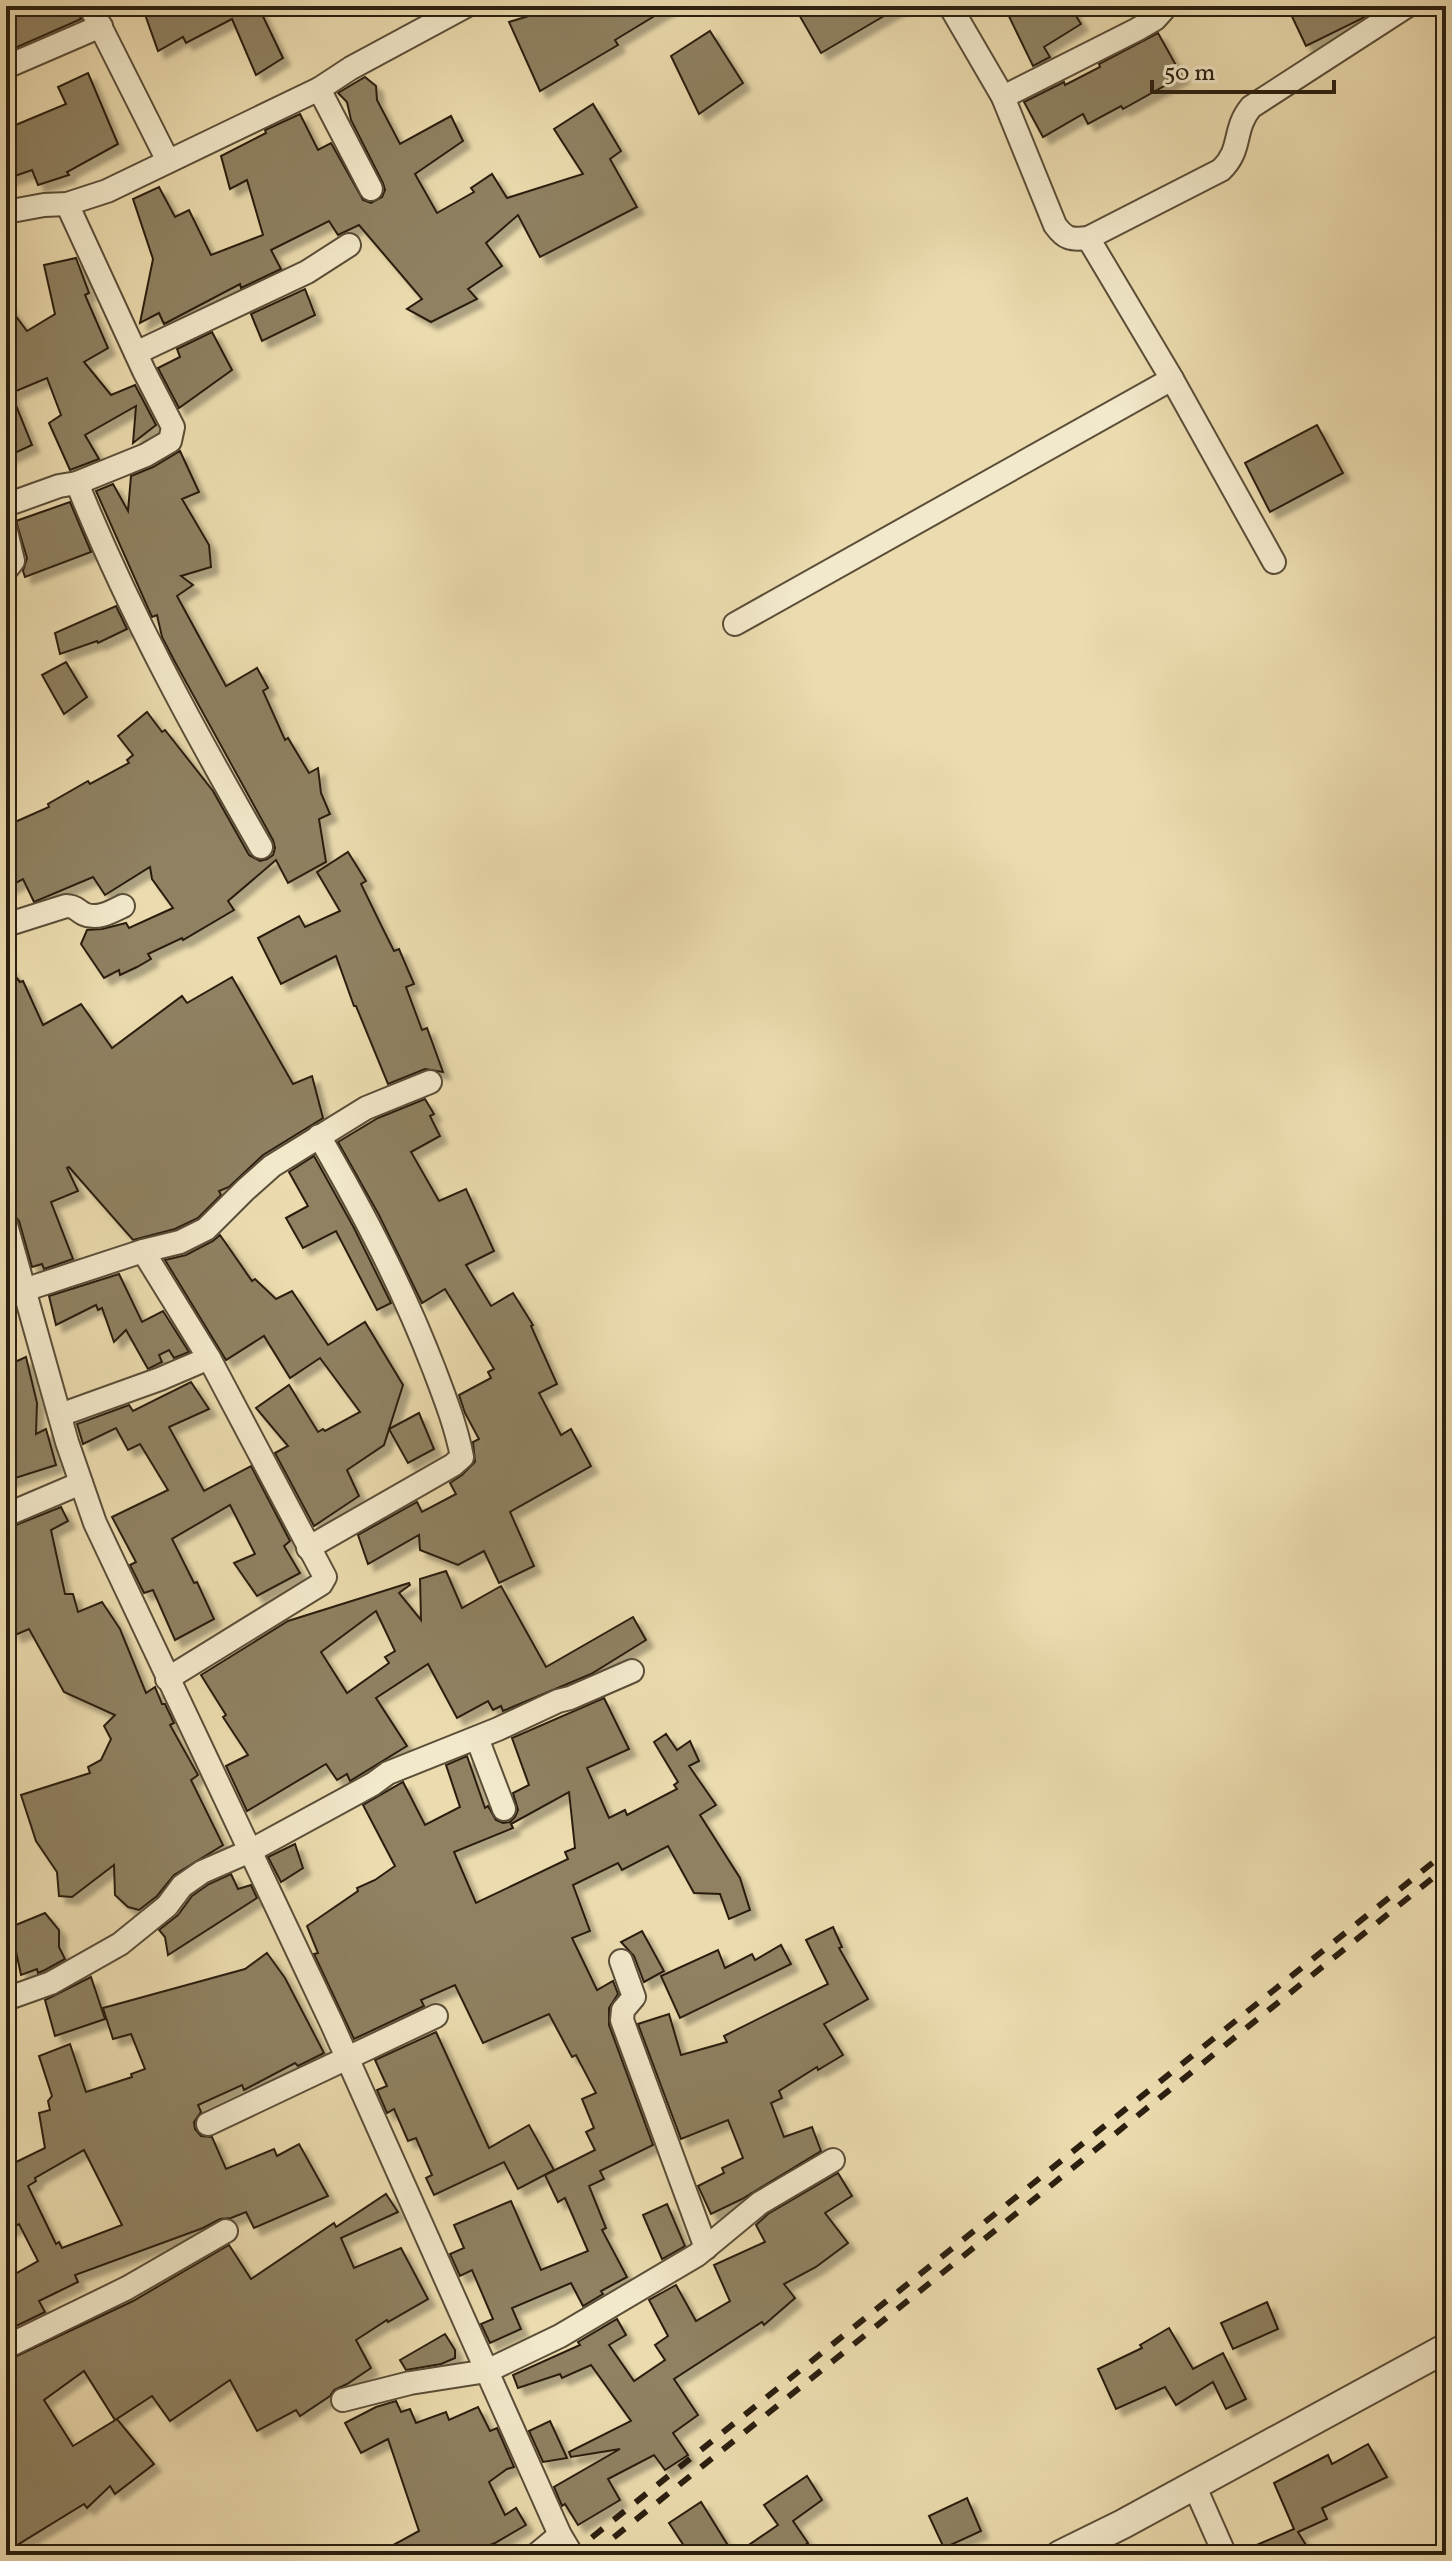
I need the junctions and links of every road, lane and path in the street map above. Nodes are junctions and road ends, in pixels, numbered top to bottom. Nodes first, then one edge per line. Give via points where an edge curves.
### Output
1 (90, 6) edge
2 (466, 6) edge
3 (950, 6) edge
4 (1163, 6) edge
5 (1407, 6) edge
6 (101, 26) junction
7 (6, 67) edge
8 (319, 89) junction
9 (1003, 97) junction
10 (168, 161) junction
11 (371, 189) dead end
12 (67, 204) junction
13 (6, 212) edge
14 (1088, 238) junction
15 (349, 245) dead end
16 (136, 353) junction
17 (1172, 379) junction
18 (77, 483) junction
19 (6, 505) edge
20 (6, 531) edge
21 (1274, 562) dead end
22 (6, 570) edge
23 (735, 624) dead end
24 (261, 847) dead end
25 (123, 906) dead end
26 (6, 925) edge
27 (430, 1082) dead end
28 (319, 1136) junction
29 (6, 1225) edge
30 (143, 1251) junction
31 (24, 1290) junction
32 (209, 1358) junction
33 (60, 1415) junction
34 (81, 1483) junction
35 (6, 1515) edge
36 (308, 1548) junction
37 (632, 1671) dead end
38 (167, 1679) junction
39 (477, 1738) junction
40 (504, 1809) dead end
41 (250, 1851) junction
42 (621, 1961) dead end
43 (6, 1999) edge
44 (436, 2016) dead end
45 (346, 2056) junction
46 (208, 2124) dead end
47 (833, 2160) dead end
48 (226, 2231) dead end
49 (706, 2248) junction
50 (6, 2347) edge
51 (1446, 2348) edge
52 (487, 2371) junction
53 (343, 2400) dead end
54 (1194, 2485) junction
55 (560, 2535) junction
56 (536, 2555) edge
57 (572, 2555) edge
58 (1060, 2555) edge
59 (1225, 2555) edge

1 - 6 street
2 - 8 street
3 - 9 street
4 - 9 street via 1155,19 1136,30
5 - 14 street via 1251,107 1242,118 1235,154 1221,170
6 - 7 street
6 - 10 street
8 - 10 street
8 - 11 street
9 - 14 street via 1055,225 1067,238
10 - 12 street
12 - 13 street
12 - 16 street
14 - 17 street
15 - 16 street via 307,272
16 - 18 street via 173,427 172,436 146,455
17 - 21 street
17 - 23 street
18 - 19 street
18 - 24 street via 107,557 181,706
20 - 22 street via 13,561
25 - 26 street via 99,916 66,906
27 - 28 street via 366,1108
28 - 30 street via 272,1166 206,1229
28 - 36 street via 412,1311 462,1457
29 - 31 street
30 - 31 street
30 - 32 street
31 - 33 street
32 - 33 street
32 - 36 street
33 - 34 street
34 - 35 street
34 - 38 street
36 - 38 street via 325,1577 321,1584
37 - 39 street
38 - 41 street
39 - 40 street
39 - 41 street via 388,1773
41 - 43 street via 182,1886 167,1906 120,1944 51,1983
41 - 45 street
42 - 49 street via 634,1997 622,2020
44 - 45 street
45 - 46 street
45 - 52 street
47 - 49 street via 760,2203
48 - 50 street via 127,2288
49 - 52 street via 560,2336
51 - 54 street
52 - 53 street
52 - 55 street
54 - 58 street
54 - 59 street
55 - 56 street
55 - 57 street

